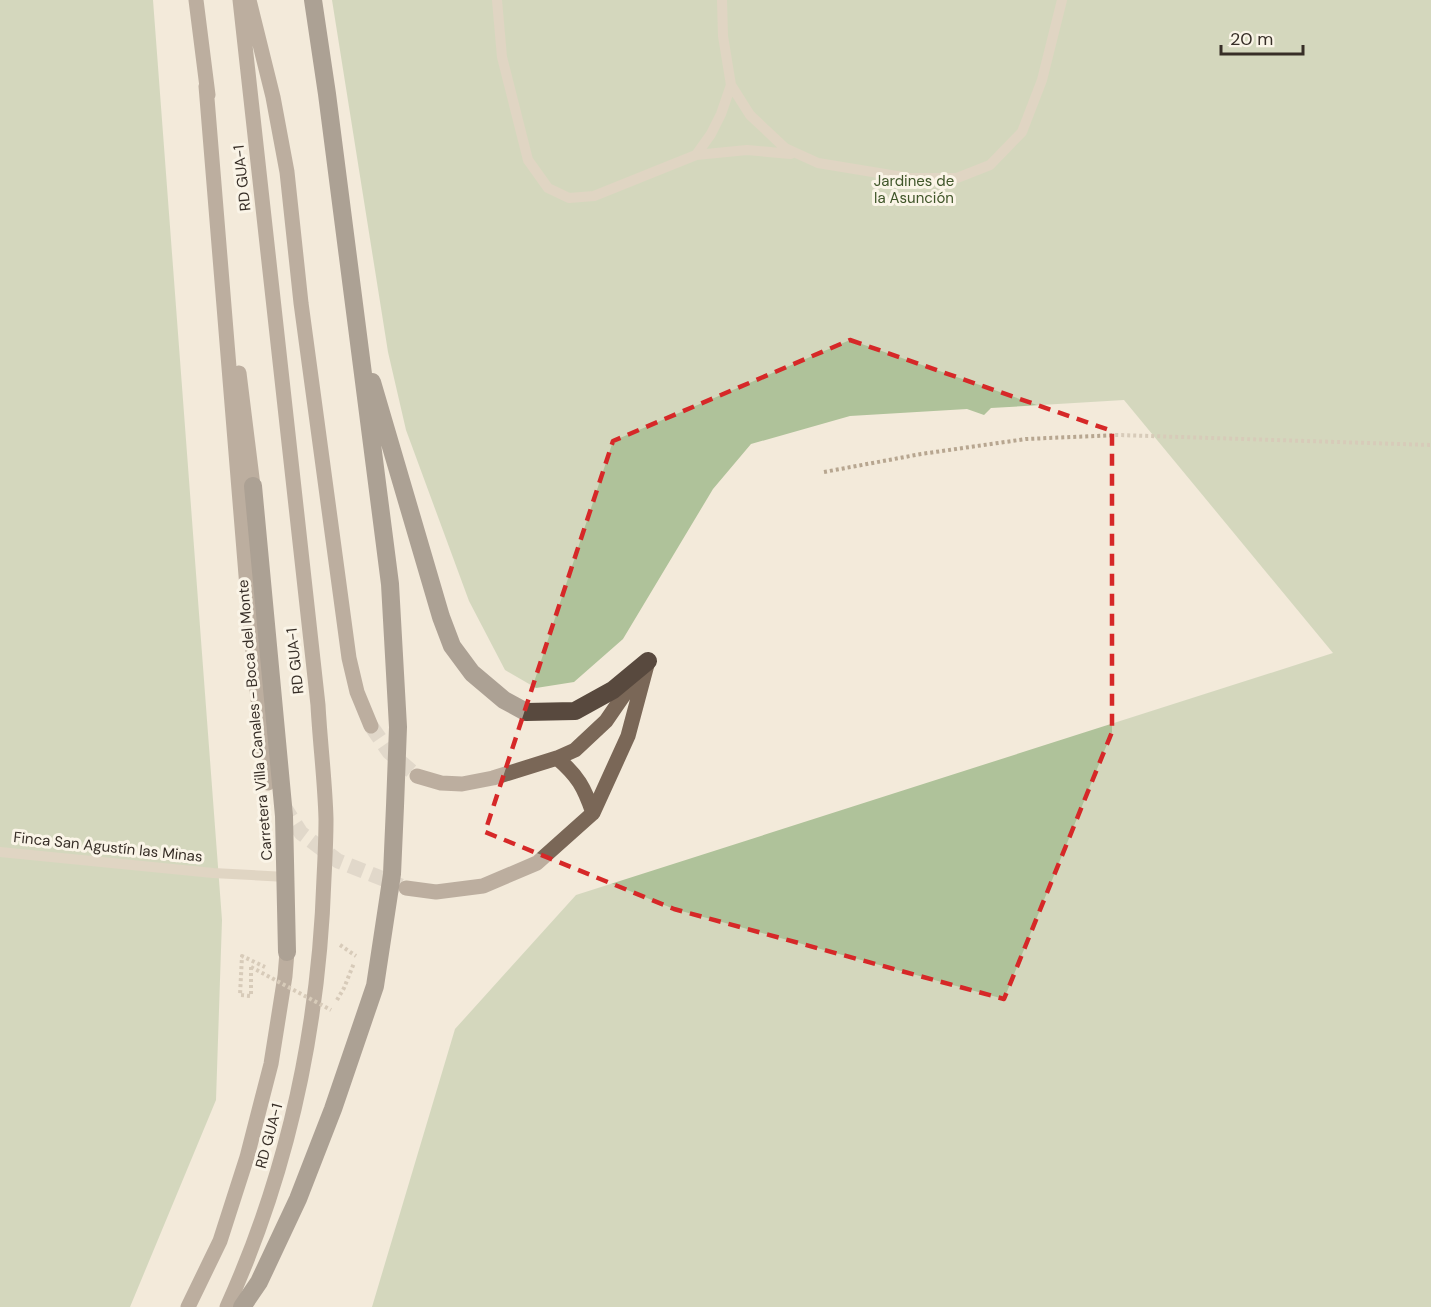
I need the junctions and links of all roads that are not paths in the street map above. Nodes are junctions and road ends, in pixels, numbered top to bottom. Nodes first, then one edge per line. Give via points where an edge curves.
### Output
1 (196, 0) edge
2 (240, 0) edge
3 (249, 0) edge
4 (313, 0) edge
5 (497, 0) edge
6 (722, 0) edge
7 (1062, 0) edge
8 (731, 85) junction
9 (207, 87) junction
10 (696, 154) junction
11 (798, 154) junction
12 (357, 332) junction
13 (253, 486) joint
14 (648, 661) junction
15 (371, 726) tunnel mouth
16 (557, 758) junction
17 (417, 776) tunnel mouth
18 (268, 783) dead end
19 (593, 813) junction
20 (0, 852) edge
21 (286, 877) junction
22 (406, 888) tunnel mouth
23 (287, 952) joint
24 (188, 1307) edge
25 (227, 1307) edge
26 (242, 1307) edge

1 - 9 main road, RD GUA-1
2 - 25 main road, RD GUA-1 via 316,693 326,820 320,958 304,1071 280,1167 250,1255
3 - 15 main road via 288,172 301,303 349,658
4 - 12 highway
5 - 10 lane via 502,57 528,160 548,188 569,198 594,196
6 - 8 lane
7 - 11 lane via 1042,80 1022,132 990,165 957,178 909,178 818,163
8 - 10 lane via 711,134
8 - 11 lane via 750,115 785,148
9 - 13 main road, RD GUA-1
9 - 18 main road via 249,612
10 - 11 lane via 747,150
12 - 14 highway via 441,617 452,646 472,673 504,700 526,712 575,711 613,690
12 - 26 highway via 390,584 398,727 392,874 375,986 358,1039 298,1199 259,1282
13 - 21 highway, Carretera Villa Canales - Boca del Monte via 284,816
14 - 16 main road via 606,721 575,750
14 - 19 main road via 628,736
16 - 17 main road via 462,784
16 - 19 main road via 585,788
19 - 22 main road via 537,863 483,886 436,892
20 - 21 lane, Finca San Agustín las Minas
21 - 23 highway, Carretera Villa Canales - Boca del Monte
23 - 24 main road, RD GUA-1 via 271,1064 247,1157 219,1240

